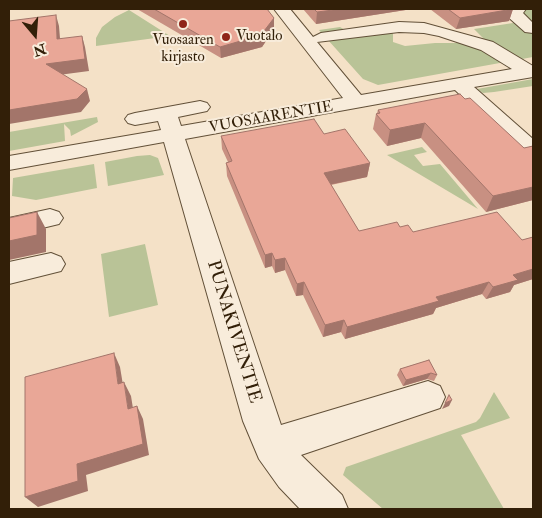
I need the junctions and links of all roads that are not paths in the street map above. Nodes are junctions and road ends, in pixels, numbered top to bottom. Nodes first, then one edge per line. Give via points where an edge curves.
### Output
1 (282, 9) edge
2 (518, 9) edge
3 (531, 29) dead end
4 (320, 38) dead end
5 (532, 72) edge
6 (460, 84) junction
7 (357, 103) junction
8 (200, 107) dead end
9 (166, 113) junction
10 (135, 119) dead end
11 (172, 135) junction
12 (533, 151) edge
13 (9, 163) edge
14 (50, 218) dead end
15 (9, 227) edge
16 (51, 264) dead end
17 (9, 273) edge
18 (428, 398) dead end
19 (272, 446) junction
20 (328, 509) edge

1 - 7 street
2 - 3 street via 514,14
4 - 5 street via 399,27 424,28 483,44
5 - 6 street, VUOSAARENTIE
6 - 7 street, VUOSAARENTIE
6 - 12 street
7 - 11 street, VUOSAARENTIE
8 - 9 street
9 - 10 street
9 - 11 street, PUNAKIVENTIE
11 - 13 street, VUOSAARENTIE
11 - 19 street, PUNAKIVENTIE via 260,421
14 - 15 street
16 - 17 street
18 - 19 street
19 - 20 street, PUNAKIVENTIE via 292,474

